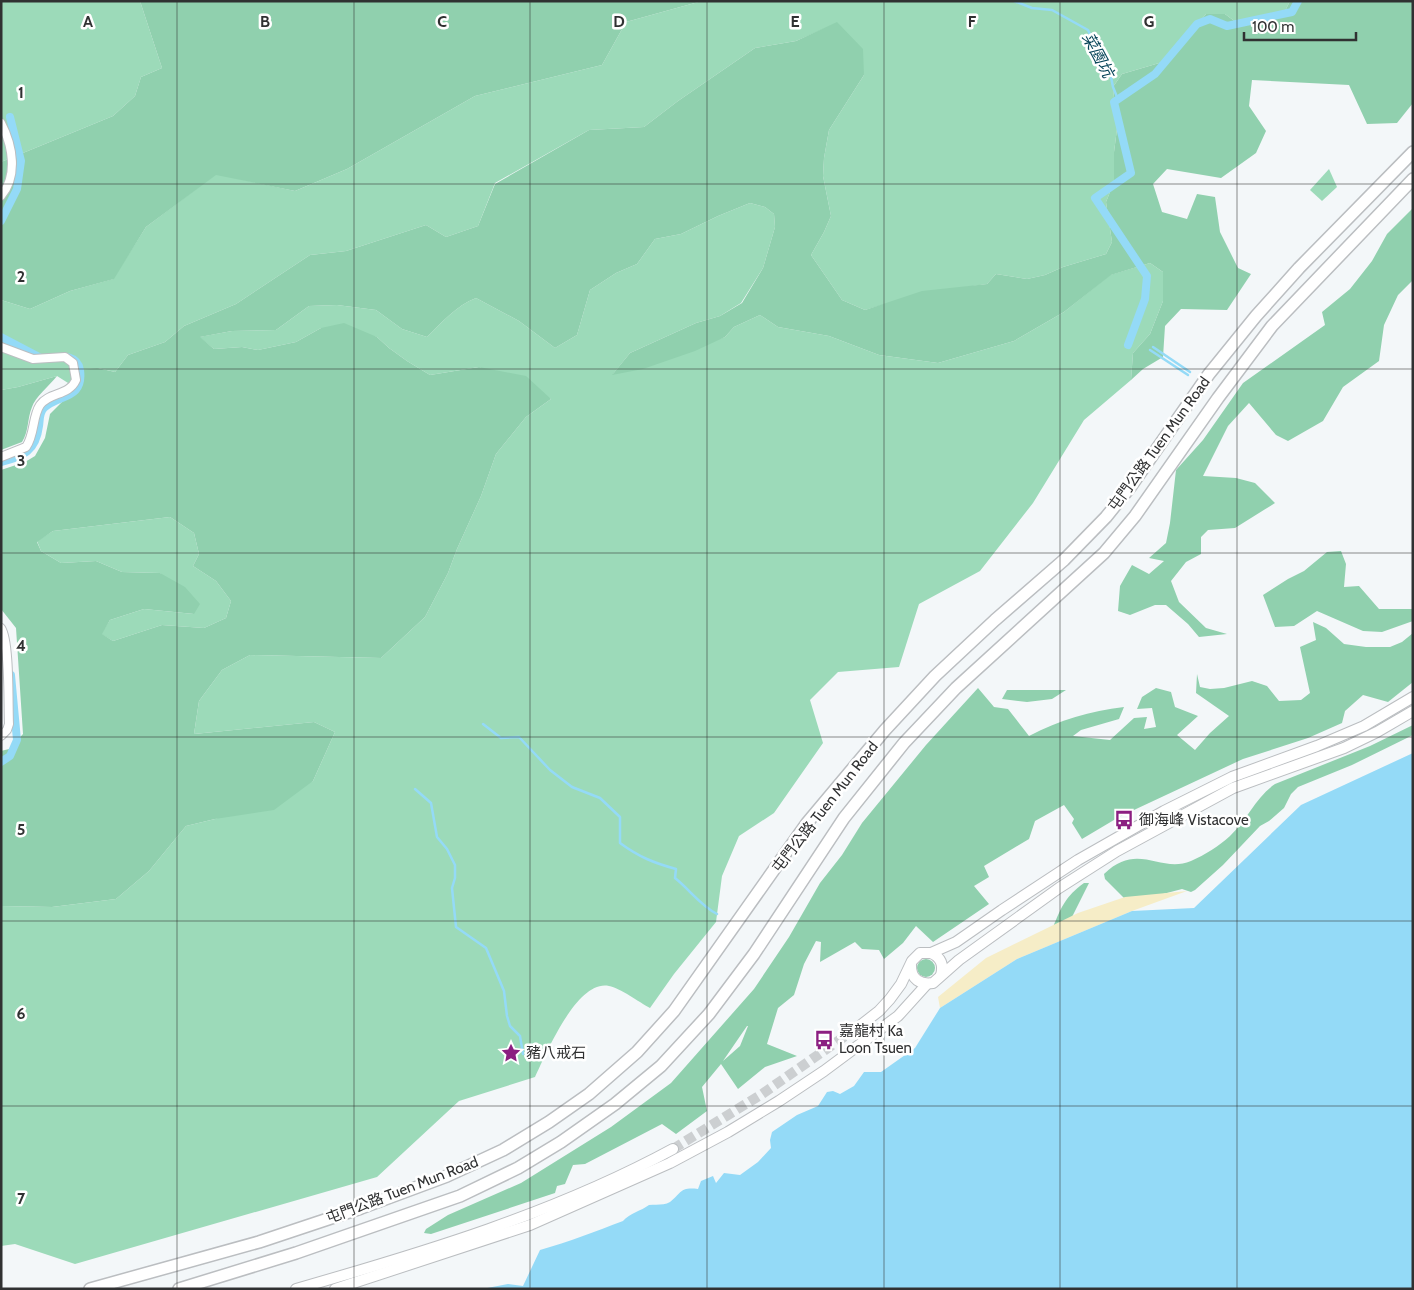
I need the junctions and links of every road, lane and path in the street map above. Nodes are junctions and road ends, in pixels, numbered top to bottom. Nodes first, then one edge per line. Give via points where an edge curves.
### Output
1 (1, 124) edge
2 (1413, 152) edge
3 (1413, 179) edge
4 (1, 196) edge
5 (1, 346) edge
6 (1, 457) edge
7 (1, 628) edge
8 (1413, 697) edge
9 (1413, 711) edge
10 (1, 736) edge
11 (931, 952) junction
12 (911, 966) junction
13 (941, 975) junction
14 (927, 984) junction
15 (861, 1025) tunnel mouth
16 (673, 1149) tunnel mouth
17 (429, 1253) junction
18 (90, 1289) edge
19 (179, 1289) edge
20 (296, 1289) edge
21 (335, 1289) edge

1 - 4 street via 12,152 12,176
2 - 18 highway, 屯門公路 Tuen Mun Road via 1256,316 1209,374 1106,517 1064,560 935,676 886,730 807,823 674,1011 637,1052 596,1088 503,1150 447,1176 259,1242
3 - 19 highway, 屯門公路 Tuen Mun Road via 1272,326 1135,516 1104,553 956,688 904,743 844,818 721,999 661,1066 561,1142 518,1168 460,1196 296,1253
5 - 6 street via 33,359 65,357 73,364 76,380 70,389 42,403 26,447
7 - 10 street via 6,654 9,724
8 - 11 main road via 1364,726 1232,777 1164,811 1078,860 956,942
9 - 13 main road via 1323,756 1233,788 1154,830 1059,888
11 - 12 main road via 920,953
11 - 13 main road via 941,961
12 - 14 main road via 913,976
12 - 15 main road via 880,1011
13 - 14 main road
14 - 17 main road via 898,1016 869,1038 728,1132 670,1163 530,1225
16 - 17 main road via 530,1214
17 - 20 main road
17 - 21 main road

